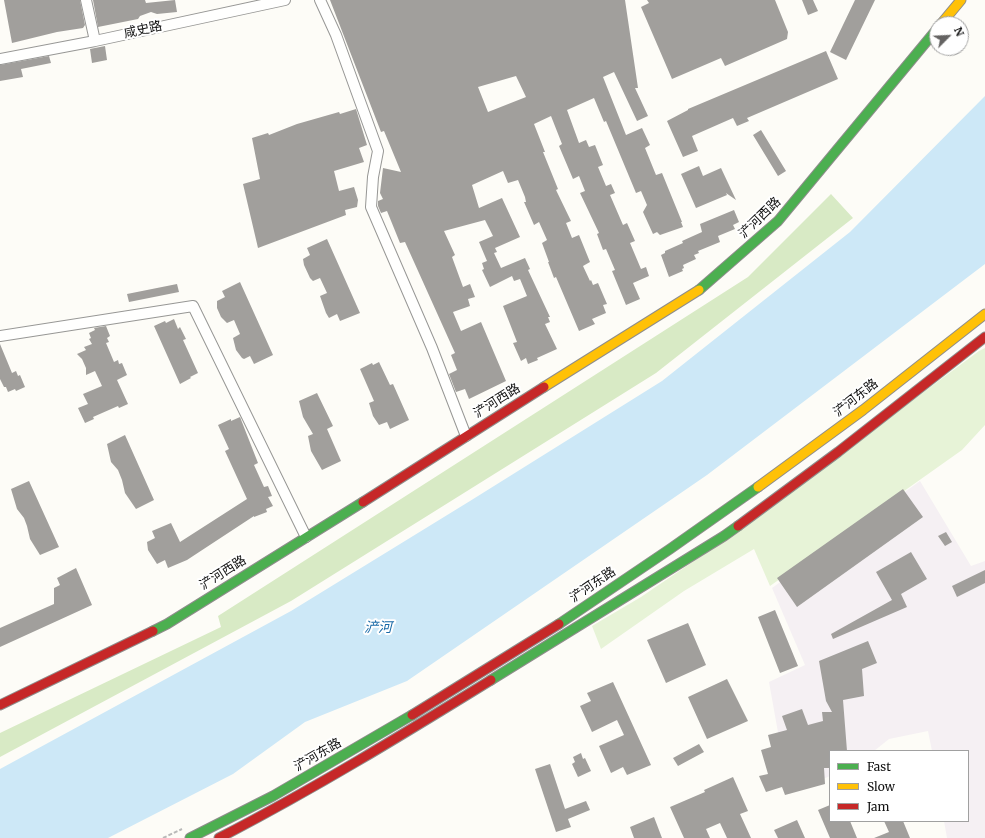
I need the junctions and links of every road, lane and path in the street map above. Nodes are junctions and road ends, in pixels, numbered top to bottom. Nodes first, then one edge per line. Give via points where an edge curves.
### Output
1 (86, 0) edge
2 (285, 0) edge
3 (320, 0) edge
4 (961, 0) edge
5 (948, 16) edge
6 (929, 39) edge
7 (95, 41) junction
8 (0, 59) edge
9 (985, 314) edge
10 (0, 336) edge
11 (985, 337) edge
12 (466, 436) junction
13 (306, 537) junction
14 (0, 705) edge
15 (227, 820) junction
16 (215, 826) junction
17 (184, 827) dead end
18 (234, 835) edge
19 (163, 838) edge
20 (190, 838) edge
21 (220, 838) edge

1 - 7 street
2 - 7 street, 咸史路
3 - 12 street via 336,34 378,151 371,207 432,348
4 - 5 street
6 - 12 street, 浐河西路 via 778,221 702,288
7 - 8 street, 咸史路
9 - 15 street, 浐河东路 via 863,410 761,485 549,631 341,757
10 - 13 street via 194,306
11 - 18 street, 浐河东路 via 838,452 724,536 415,727 260,817
12 - 13 street, 浐河西路
13 - 14 street, 浐河西路 via 167,624
15 - 16 street, 浐河东路
15 - 18 street
16 - 20 street, 浐河东路
16 - 21 street
17 - 19 path
18 - 21 street, 浐河东路

